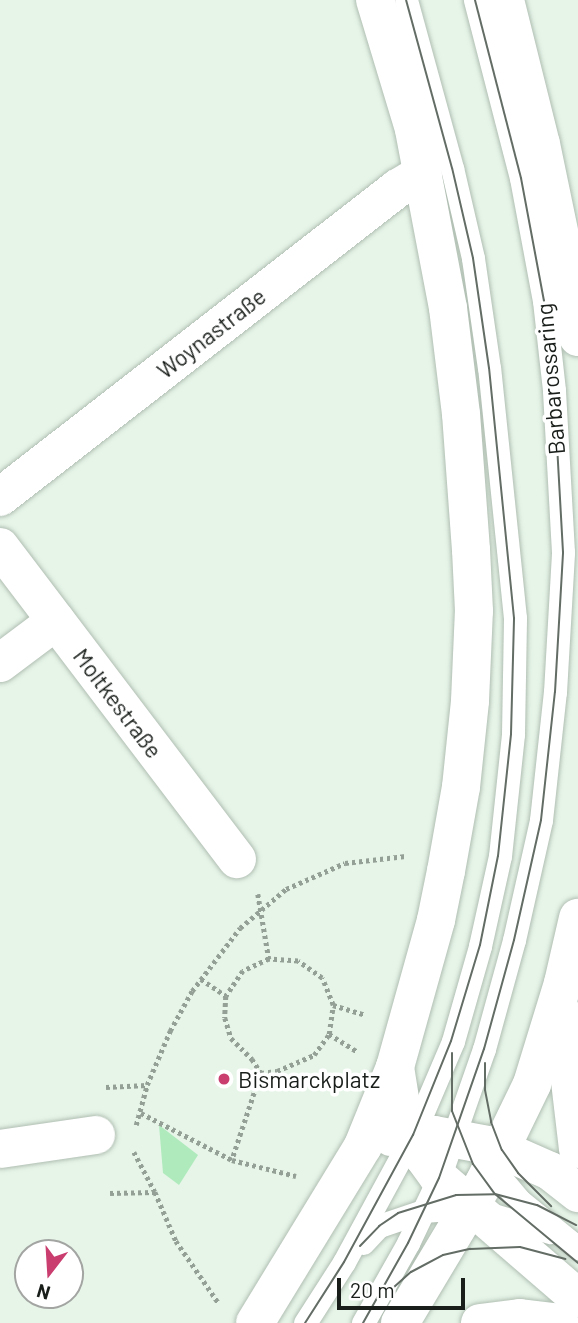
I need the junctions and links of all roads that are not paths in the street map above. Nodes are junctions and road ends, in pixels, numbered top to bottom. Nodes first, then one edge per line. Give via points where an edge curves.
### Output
1 (375, 0) edge
2 (406, 0) edge
3 (475, 0) edge
4 (505, 0) edge
5 (424, 173) junction
6 (573, 267) edge
7 (578, 337) edge
8 (0, 497) edge
9 (0, 547) edge
10 (56, 621) junction
11 (0, 663) edge
12 (247, 874) road end
13 (578, 918) edge
14 (563, 983) junction
15 (453, 1041) junction
16 (381, 1062) junction
17 (414, 1135) junction
18 (119, 1139) road end
19 (477, 1143) junction
20 (363, 1146) junction
21 (0, 1149) edge
22 (578, 1149) edge
23 (439, 1178) junction
24 (578, 1193) edge
25 (470, 1208) junction
26 (423, 1212) junction
27 (573, 1244) edge
28 (344, 1262) junction
29 (578, 1298) edge
30 (239, 1316) edge
31 (376, 1321) edge
32 (305, 1323) edge
33 (480, 1323) edge
34 (561, 1323) edge

1 - 5 street
2 - 15 lane via 473,258 515,618 513,734 500,856
3 - 19 lane, Barbarossaring via 522,178 544,301 563,552 561,621 541,820 506,971
4 - 6 street, Barbarossaring
5 - 8 street, Woynastraße via 387,196
5 - 16 street via 461,414 474,611 470,701 461,788 436,920
6 - 7 street, Barbarossaring
9 - 10 street, Moltkestraße
10 - 11 street
10 - 12 street, Moltkestraße
13 - 14 street
14 - 19 street via 531,1084
14 - 22 street via 562,1019
15 - 17 lane
15 - 19 lane via 453,1084
16 - 17 street
16 - 20 street
17 - 19 street
17 - 20 street
17 - 23 street
17 - 28 lane
18 - 21 street
19 - 23 lane
19 - 24 street via 551,1171
19 - 25 street
19 - 27 lane via 520,1201
20 - 30 street
23 - 25 street
23 - 26 lane
25 - 26 lane
25 - 27 lane via 530,1224
25 - 29 street
25 - 31 street
26 - 28 lane via 379,1226
26 - 31 lane
28 - 32 lane
33 - 34 street via 520,1318

